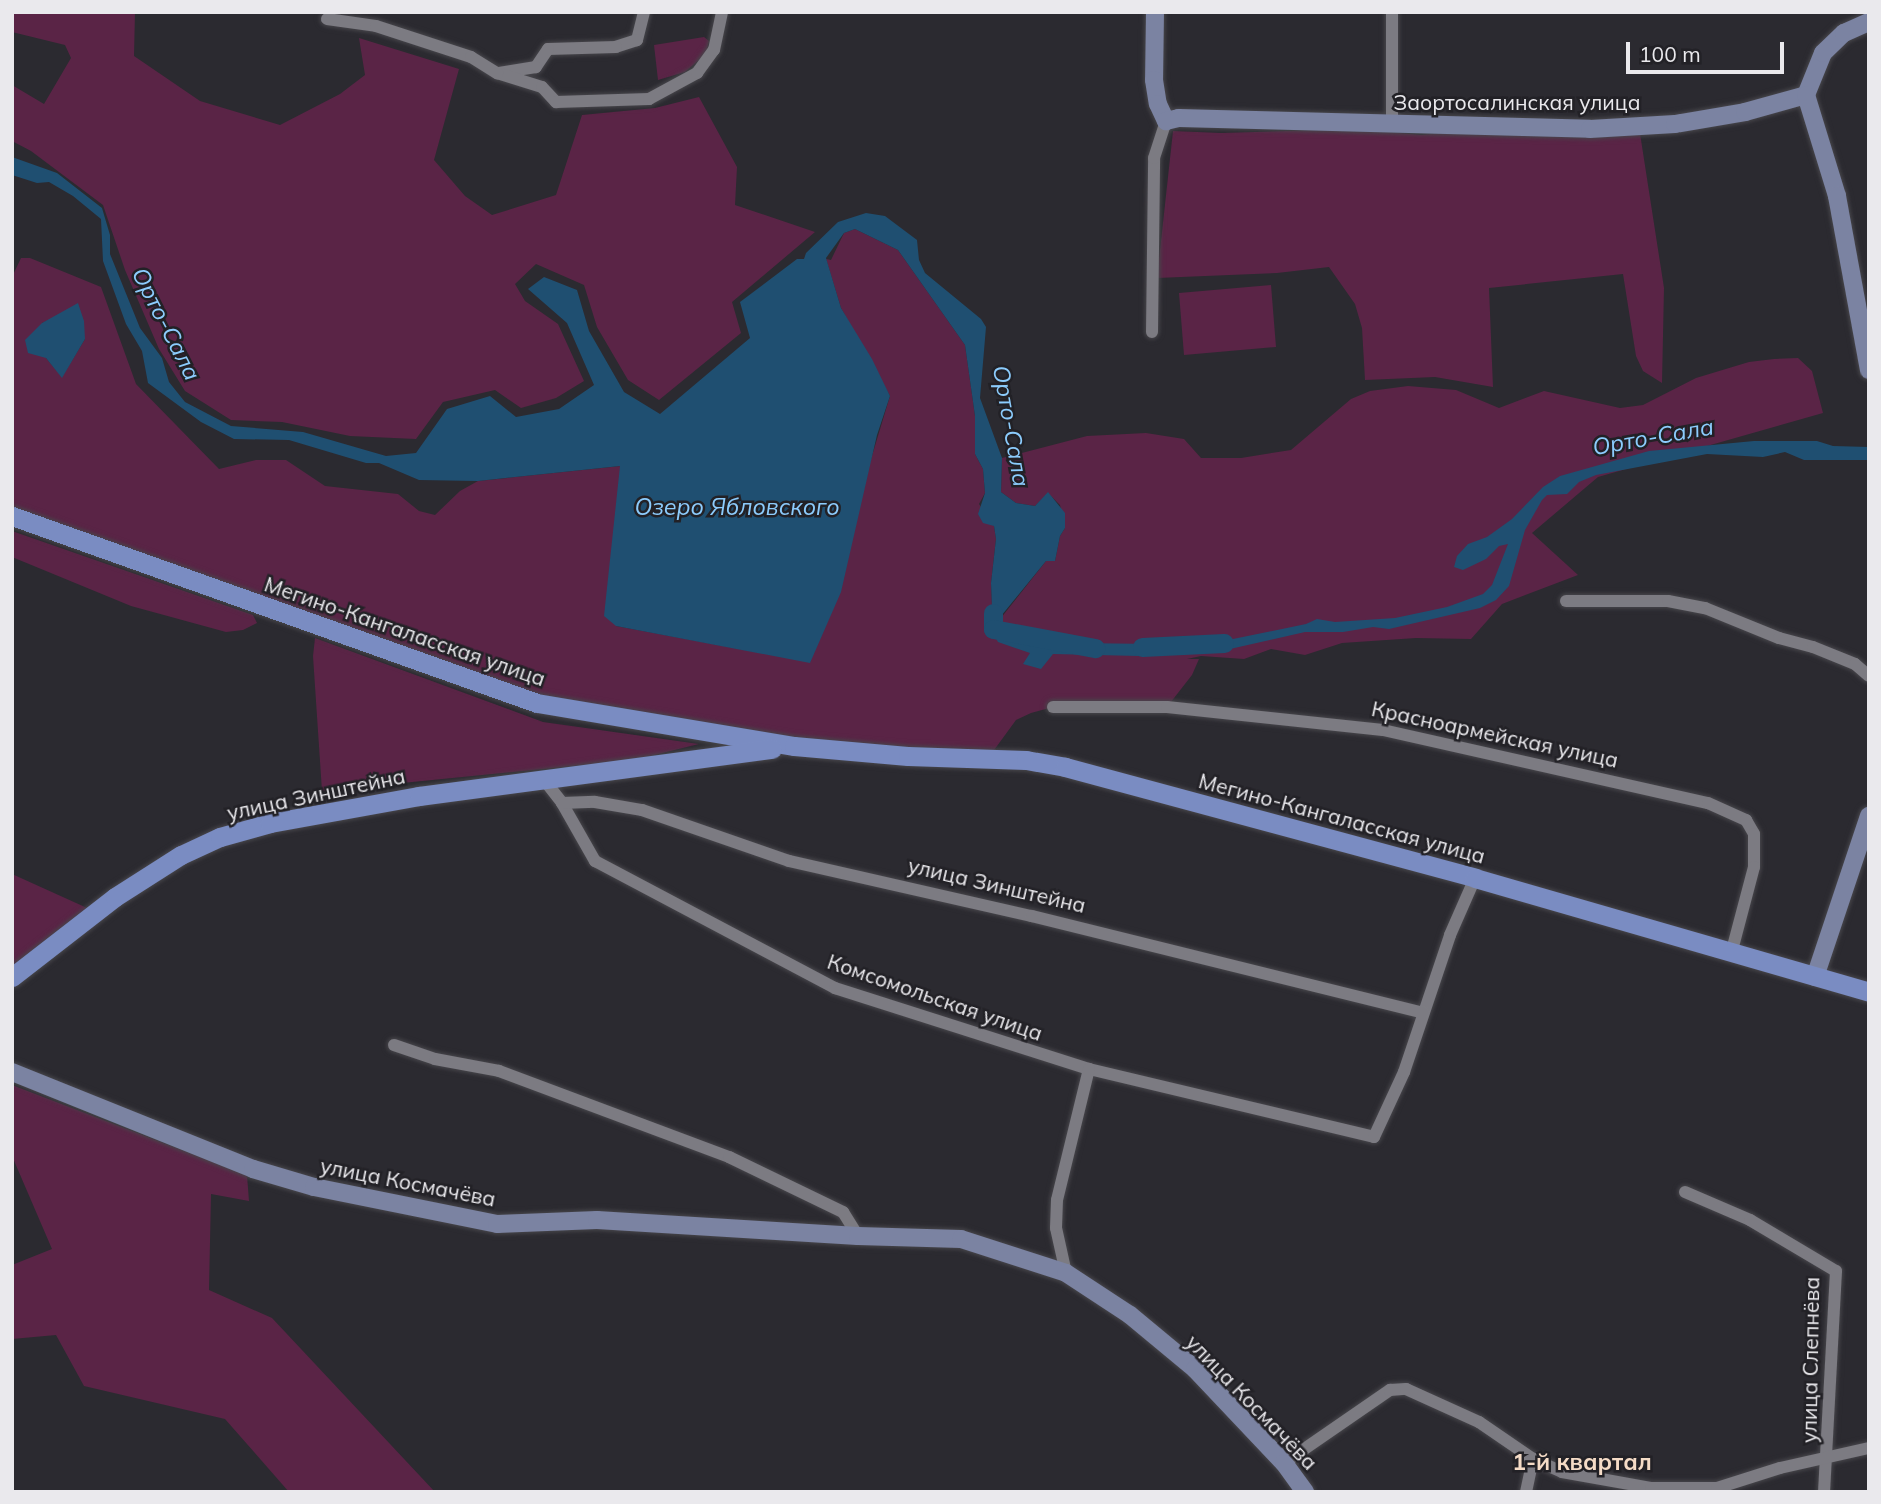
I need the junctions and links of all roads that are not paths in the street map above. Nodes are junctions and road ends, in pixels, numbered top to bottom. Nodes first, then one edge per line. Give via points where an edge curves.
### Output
1 (644, 12) edge
2 (722, 12) edge
3 (1154, 12) edge
4 (1392, 12) edge
5 (327, 19) dead end
6 (1869, 22) edge
7 (497, 73) junction
8 (1807, 95) junction
9 (1166, 121) junction
10 (1392, 124) junction
11 (1153, 332) dead end
12 (1869, 370) edge
13 (12, 516) edge
14 (1566, 601) dead end
15 (1869, 676) edge
16 (1053, 707) dead end
17 (794, 746) junction
18 (545, 782) junction
19 (562, 803) junction
20 (1869, 816) edge
21 (1475, 878) junction
22 (1732, 950) junction
23 (12, 977) edge
24 (1815, 977) junction
25 (1869, 992) edge
26 (1423, 1013) junction
27 (394, 1045) dead end
28 (1089, 1069) junction
29 (12, 1072) edge
30 (1685, 1192) dead end
31 (858, 1236) junction
32 (1066, 1272) junction
33 (1869, 1448) edge
34 (1822, 1458) junction
35 (1533, 1459) junction
36 (1284, 1463) junction
37 (1305, 1492) edge
38 (1526, 1492) edge
39 (1824, 1492) edge

1 - 7 street via 637,40 616,47 548,49 536,67
2 - 7 street via 714,50 697,73 649,99 556,102 542,87
3 - 9 main road via 1154,80
4 - 10 street
5 - 7 street via 376,26 471,57
6 - 8 main road via 1844,33 1823,53
8 - 10 main road, Заортосалинская улица via 1675,124 1590,129
8 - 12 main road via 1837,197
9 - 10 main road, Заортосалинская улица
9 - 11 street via 1154,158
13 - 17 main road, Мегино-Кангаласская улица via 537,703
14 - 15 street via 1668,601 1704,608 1843,659
16 - 22 street, Красноармейская улица via 1167,708 1383,730 1708,803 1746,820 1754,834 1754,867
17 - 18 main road, Мегино-Кангаласская улица
17 - 21 main road, Мегино-Кангаласская улица via 1026,760 1065,767
18 - 19 street, Комсомольская улица
18 - 23 main road, улица Зинштейна via 419,796 270,823 220,837 181,855 115,897
19 - 26 street, улица Зинштейна via 594,802 642,810 789,860
19 - 28 street, Комсомольская улица via 595,861 835,988
20 - 24 main road
21 - 22 main road, Мегино-Кангаласская улица
21 - 26 street
22 - 24 main road, Мегино-Кангаласская улица
24 - 25 main road, Мегино-Кангаласская улица
26 - 28 street, Комсомольская улица via 1404,1072 1374,1137
27 - 31 street via 499,1072 729,1157 843,1213
28 - 32 street via 1057,1200 1056,1228
29 - 31 main road, улица Космачёва via 253,1169 314,1187 497,1224 597,1220
30 - 34 street, улица Слепнёва via 1750,1220 1836,1271
31 - 32 main road, улица Космачёва via 961,1239
32 - 36 main road, улица Космачёва via 1130,1315 1195,1370
33 - 34 street
34 - 35 street via 1717,1488 1651,1488 1562,1472
34 - 39 street, улица Слепнёва
35 - 36 street via 1479,1422 1406,1389 1390,1390
35 - 38 street
36 - 37 main road, улица Космачёва

